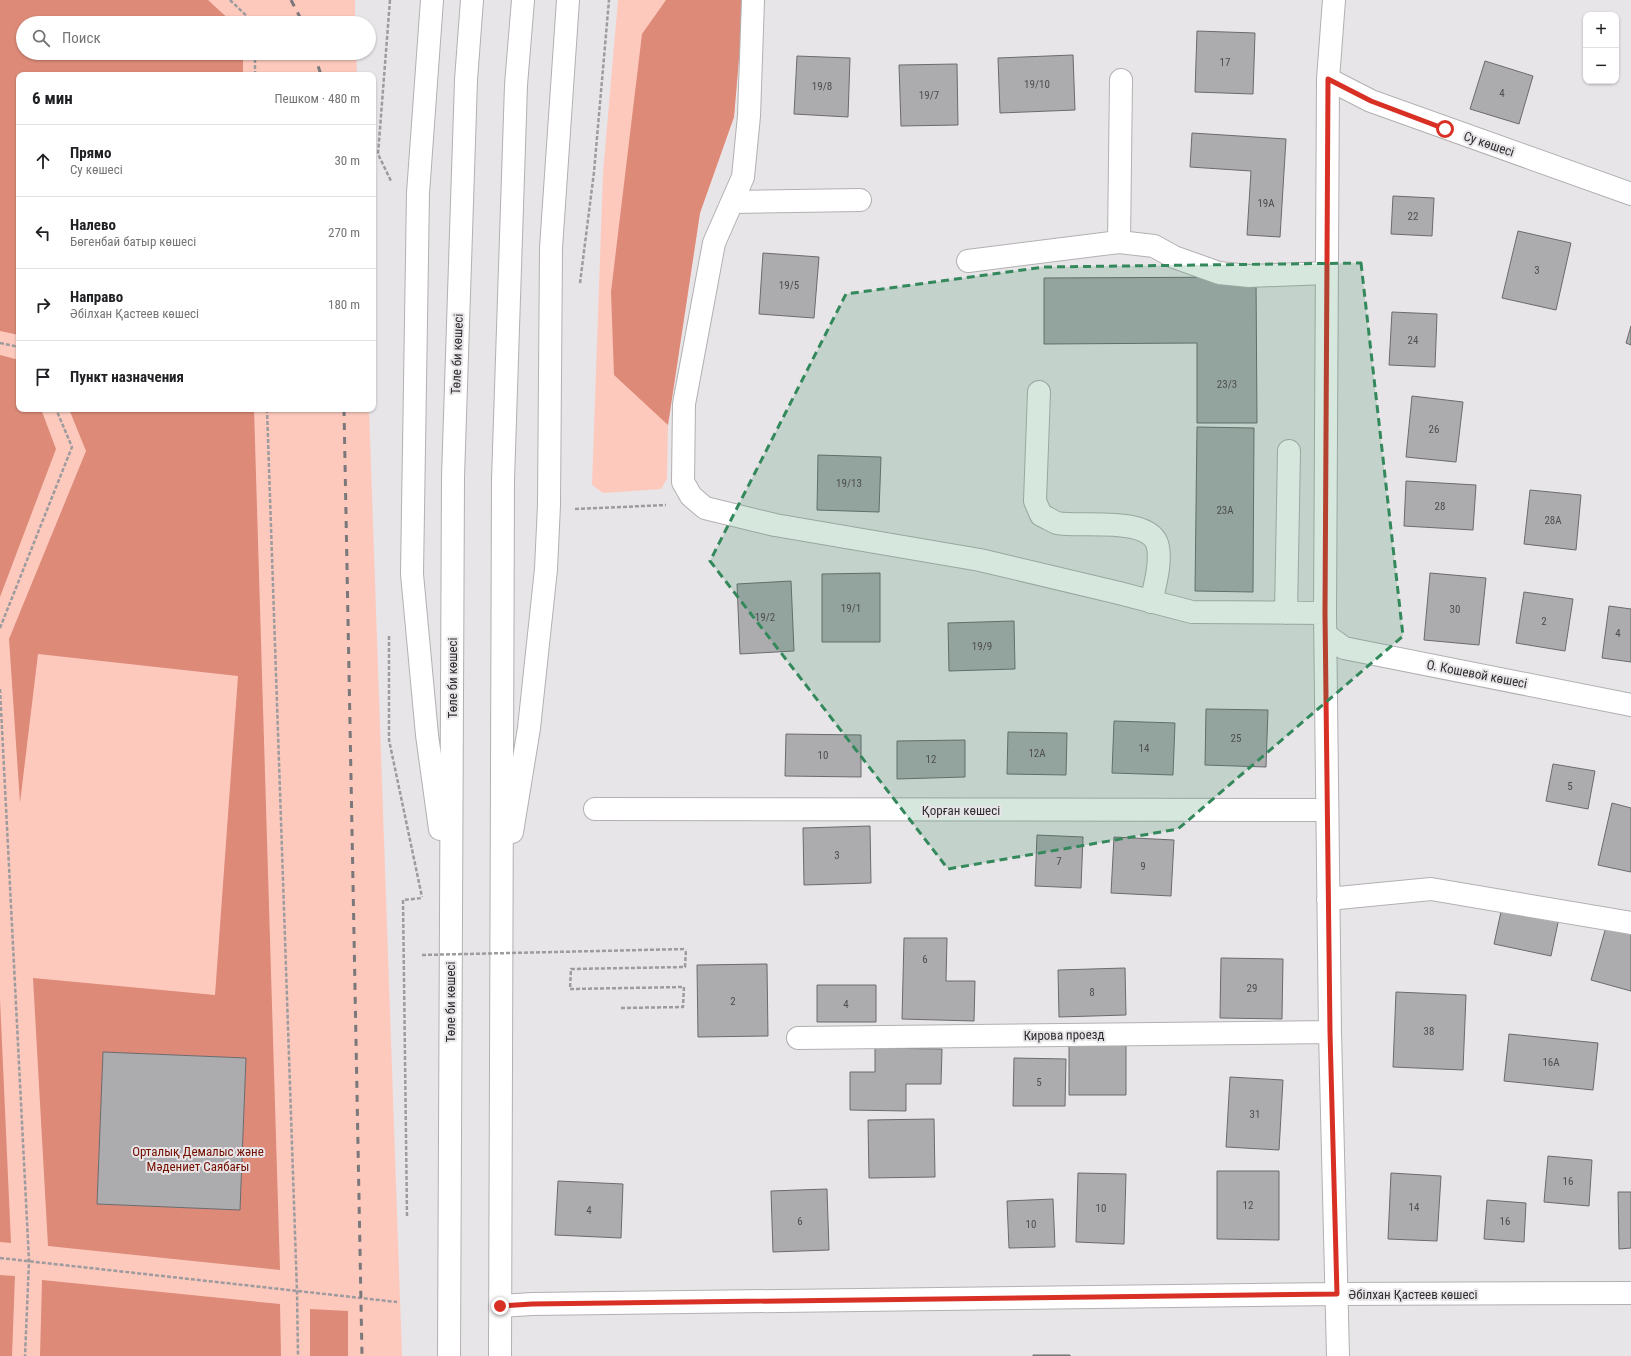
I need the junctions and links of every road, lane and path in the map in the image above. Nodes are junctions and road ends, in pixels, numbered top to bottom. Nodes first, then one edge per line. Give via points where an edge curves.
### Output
1 (230, 0) edge
2 (390, 0) edge
3 (432, 0) edge
4 (472, 0) edge
5 (523, 0) edge
6 (568, 0) edge
7 (609, 0) edge
8 (753, 0) edge
9 (1334, 0) edge
10 (247, 16) edge
11 (255, 60) edge
12 (255, 72) edge
13 (1328, 79) junction
14 (1121, 80) dead end
15 (394, 187) dead end
16 (1631, 194) edge
17 (860, 200) dead end
18 (732, 202) junction
19 (1119, 242) junction
20 (968, 261) dead end
21 (1327, 273) junction
22 (579, 291) dead end
23 (0, 343) edge
24 (16, 346) edge
25 (1039, 392) dead end
26 (57, 412) edge
27 (267, 412) edge
28 (1289, 451) dead end
29 (700, 504) junction
30 (571, 509) dead end
31 (1151, 602) junction
32 (1286, 613) junction
33 (1325, 613) junction
34 (0, 628) edge
35 (1326, 635) junction
36 (0, 689) edge
37 (1631, 705) edge
38 (595, 809) dead end
39 (1327, 810) junction
40 (1328, 899) junction
41 (501, 900) junction
42 (450, 903) junction
43 (422, 904) dead end
44 (1631, 923) edge
45 (422, 948) dead end
46 (621, 1008) dead end
47 (1330, 1032) junction
48 (798, 1038) dead end
49 (407, 1216) dead end
50 (0, 1258) edge
51 (29, 1260) junction
52 (297, 1292) junction
53 (1631, 1293) edge
54 (1337, 1294) junction
55 (397, 1302) dead end
56 (500, 1306) junction
57 (25, 1356) edge
58 (298, 1356) edge
59 (449, 1356) edge
60 (500, 1356) edge
61 (1338, 1356) edge

1 - 10 path
2 - 15 path via 378,154
3 - 42 street via 418,193 412,574 426,735
4 - 42 street, Төле би көшесі via 466,80 453,477
5 - 41 street via 516,85 503,480
6 - 41 street via 551,248 549,506 546,569 529,728
7 - 22 path via 594,172
8 - 18 street via 749,116 744,169
9 - 13 street
11 - 12 path
13 - 16 street, Су көшесі via 1371,101
13 - 21 street
14 - 19 street
17 - 18 street
18 - 29 street via 714,243 684,404 683,482 691,496
19 - 20 street
19 - 21 street via 1154,246 1174,257 1219,272 1249,276
21 - 33 street
23 - 24 path
25 - 31 street via 1035,500 1041,515 1057,522 1144,529 1158,546 1158,571
26 - 34 path via 72,447
27 - 52 path
28 - 32 street
29 - 30 path
29 - 31 street via 705,508 775,525 980,560
31 - 32 street via 1192,612
32 - 33 street
33 - 35 street
35 - 37 street, О. Кошевой көшесі via 1344,648
35 - 39 street
36 - 51 path
38 - 39 street, Қорған көшесі
39 - 40 street
40 - 44 street via 1431,889
40 - 47 street
41 - 56 street
42 - 59 street, Төле би көшесі
43 - 49 path via 422,897 404,900
45 - 46 path, bridge via 422,955 686,949 685,967 570,969 570,989 684,986 683,1007
47 - 48 street, Кирова проезд
47 - 54 street
50 - 51 path
51 - 52 path
51 - 57 path
52 - 55 path
52 - 58 path
53 - 54 street, Әбілхан Қастеев көшесі
54 - 56 street, Әбілхан Қастеев көшесі
54 - 61 street
56 - 60 street

